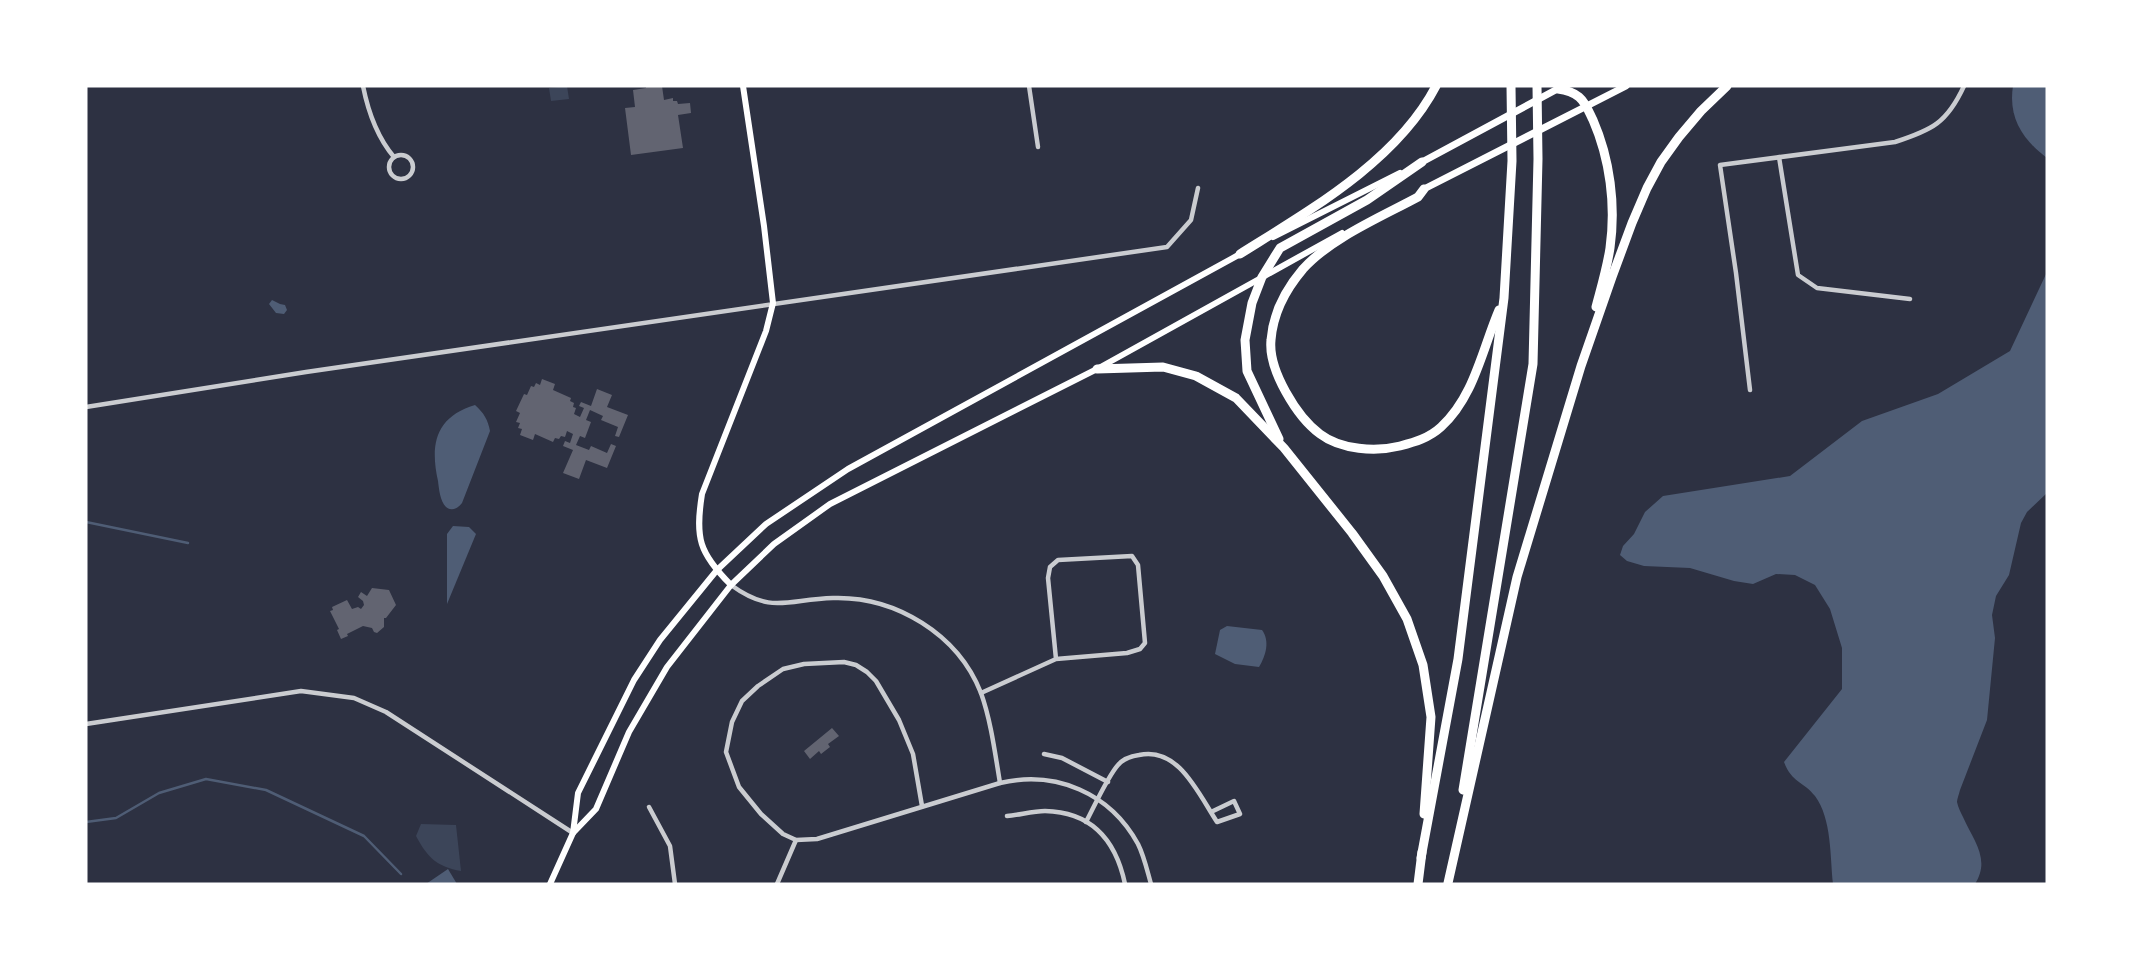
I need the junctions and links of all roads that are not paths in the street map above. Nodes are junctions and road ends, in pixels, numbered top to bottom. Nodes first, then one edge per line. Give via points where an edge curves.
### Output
1 (363, 86) edge
2 (743, 86) edge
3 (1029, 86) edge
4 (1436, 86) edge
5 (1511, 86) edge
6 (1537, 86) edge
7 (1626, 86) edge
8 (1727, 86) edge
9 (1964, 86) edge
10 (1561, 87) edge
11 (1586, 105) junction
12 (1038, 147) dead end
13 (394, 157) junction
14 (1779, 157) junction
15 (1422, 162) junction
16 (1198, 188) dead end
17 (1424, 189) junction
18 (1240, 254) junction
19 (1262, 277) junction
20 (1504, 298) junction
21 (1910, 299) dead end
22 (773, 303) junction
23 (1581, 366) junction
24 (1097, 368) junction
25 (1750, 390) dead end
26 (86, 407) edge
27 (1284, 448) junction
28 (716, 570) junction
29 (731, 585) junction
30 (1056, 659) junction
31 (981, 693) junction
32 (86, 724) edge
33 (1044, 754) dead end
34 (1108, 782) junction
35 (1000, 783) junction
36 (1098, 800) junction
37 (649, 806) dead end
38 (922, 806) junction
39 (1211, 812) junction
40 (1007, 816) dead end
41 (1086, 822) junction
42 (573, 833) junction
43 (796, 840) junction
44 (1421, 858) junction
45 (1448, 883) edge
46 (550, 884) edge
47 (675, 884) edge
48 (777, 884) edge
49 (1125, 884) edge
50 (1151, 884) edge
51 (1418, 884) edge

1 - 13 street via 368,108 386,148
2 - 22 main road
3 - 12 street
4 - 18 highway via 1405,131 1364,170 1311,209
5 - 20 highway via 1511,172
6 - 45 highway via 1533,364
7 - 11 main road
8 - 23 highway via 1678,137 1647,188
9 - 14 street via 1958,101 1937,126 1917,135 1895,142
10 - 11 highway
10 - 15 main road
11 - 17 main road
11 - 23 highway via 1608,166 1612,221 1610,248
13 - 13 street via 389,165 392,174 400,179 409,176 414,168 411,159 403,154
14 - 21 street via 1798,275 1817,288
14 - 25 street via 1720,165
15 - 18 main road
15 - 19 highway via 1367,200 1280,248
16 - 22 street via 1191,220 1167,247
17 - 19 main road
17 - 20 highway via 1418,197 1329,247 1291,284 1276,312 1270,342 1277,372 1288,398 1320,434 1342,445 1388,449 1420,441 1440,428 1460,407
18 - 28 main road via 848,469 766,524
19 - 24 main road
19 - 27 highway via 1252,303 1245,340 1247,371
20 - 44 highway via 1458,660
22 - 26 street
22 - 28 main road via 766,330 702,494 698,521 701,547
23 - 45 highway via 1517,577
24 - 27 highway via 1163,367 1196,376 1236,398
24 - 29 main road via 830,504 774,544
27 - 44 highway via 1383,576 1407,619 1423,665 1431,717
28 - 29 main road
28 - 42 main road via 660,640 630,688 578,793
29 - 31 street via 752,599 773,604 834,598 883,604 923,623 949,645
29 - 42 main road via 667,667 629,732 596,809
30 - 30 street via 1127,653 1140,649 1145,643 1138,565 1132,556 1058,560 1050,567 1048,578
30 - 31 street
31 - 35 street
32 - 42 street via 301,691 354,698 386,712
33 - 34 street via 1062,758
34 - 36 street
34 - 39 street via 1119,764 1132,756 1150,752 1161,754 1178,764
35 - 36 street via 1016,779 1051,780
35 - 38 street
36 - 41 street
36 - 50 street via 1114,812 1134,838
37 - 47 street via 670,846
38 - 43 street via 817,839
38 - 43 street via 913,754 899,720 872,676 844,662 804,664 783,670 742,701 732,722 726,752 739,787 761,814 783,834
39 - 39 street via 1217,822 1240,814 1234,801
40 - 41 street via 1044,811 1062,813
41 - 49 street via 1104,835 1117,854
42 - 46 main road
43 - 48 street
44 - 51 highway

